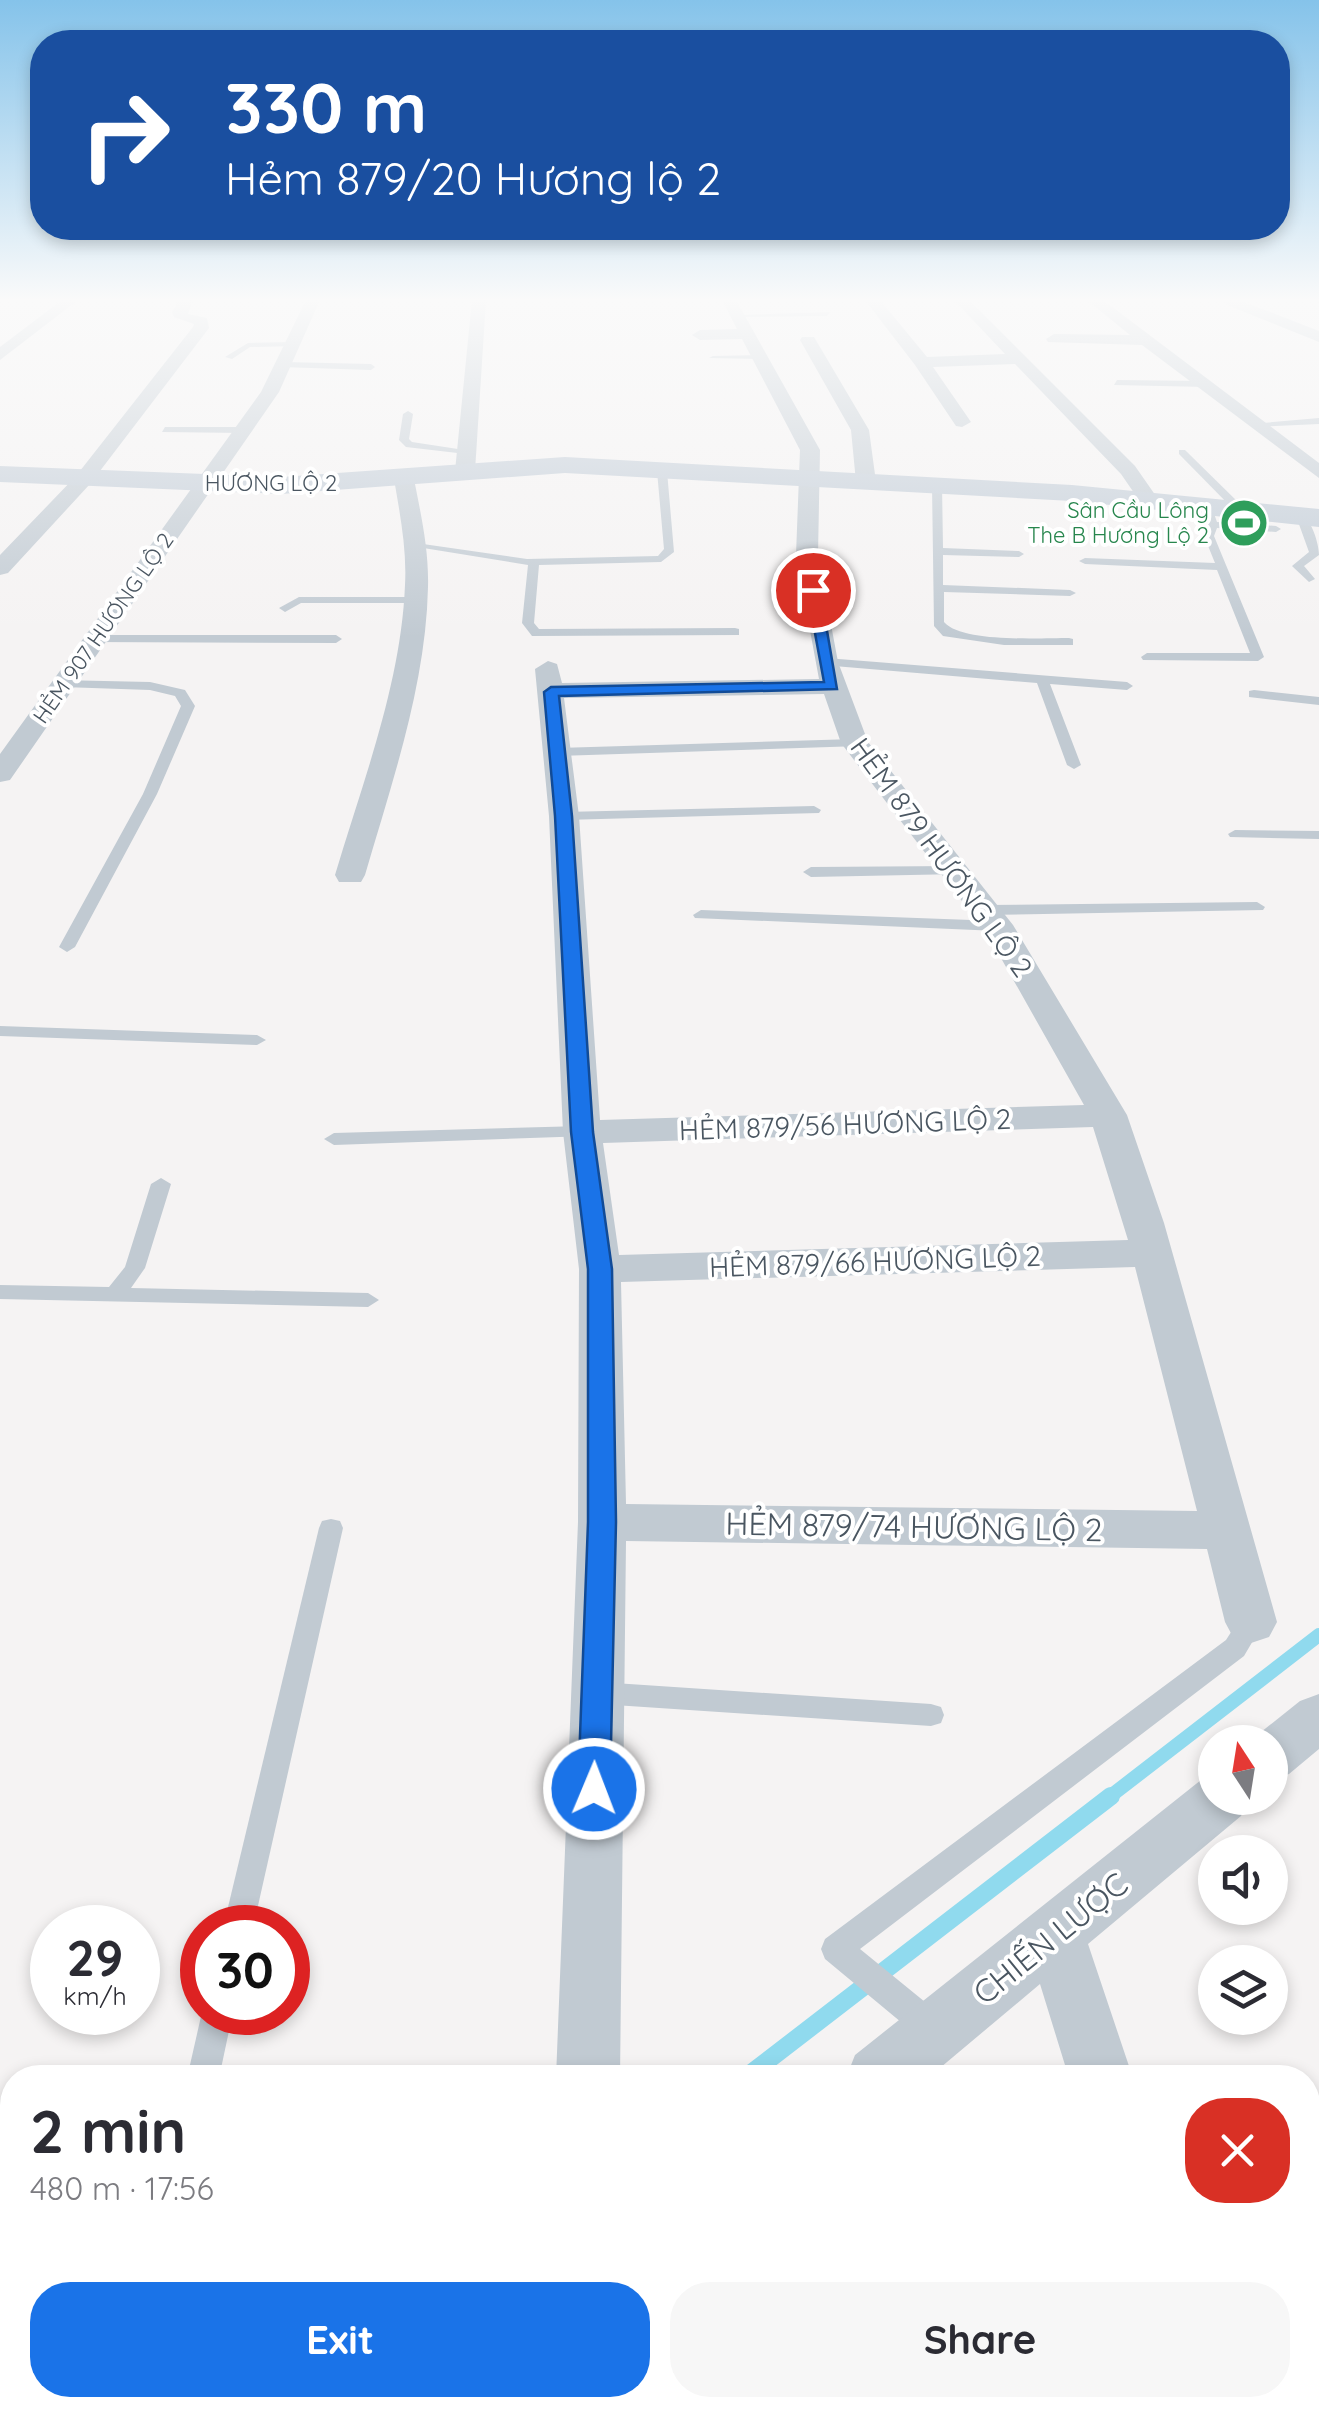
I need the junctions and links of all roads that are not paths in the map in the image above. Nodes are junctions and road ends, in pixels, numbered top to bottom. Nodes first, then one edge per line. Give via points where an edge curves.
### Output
1 (135, 413) edge
2 (255, 413) edge
3 (470, 413) edge
4 (790, 413) edge
5 (850, 413) edge
6 (956, 413) edge
7 (1072, 413) edge
8 (1242, 413) edge
9 (408, 414) dead end
10 (1319, 421) edge
11 (962, 422) dead end
12 (1256, 424) junction
13 (165, 430) dead end
14 (244, 430) junction
15 (1182, 452) dead end
16 (466, 461) junction
17 (662, 471) junction
18 (1319, 472) edge
19 (0, 474) edge
20 (404, 479) junction
21 (811, 479) junction
22 (83, 480) junction
23 (866, 482) junction
24 (207, 484) junction
25 (937, 485) junction
26 (1148, 499) junction
27 (1239, 509) junction
28 (1209, 515) junction
29 (1299, 521) edge
30 (416, 546) junction
31 (936, 551) junction
32 (1018, 554) dead end
33 (534, 562) junction
34 (1085, 562) dead end
35 (1222, 567) junction
36 (0, 568) edge
37 (1308, 580) dead end
38 (938, 588) junction
39 (1070, 593) dead end
40 (416, 600) junction
41 (285, 608) dead end
42 (735, 632) dead end
43 (92, 639) junction
44 (336, 639) dead end
45 (1068, 642) dead end
46 (1146, 656) dead end
47 (829, 674) junction
48 (1042, 680) junction
49 (62, 683) junction
50 (1126, 686) dead end
51 (1254, 694) dead end
52 (1319, 701) edge
53 (856, 743) junction
54 (558, 752) junction
55 (1074, 766) dead end
56 (0, 774) edge
57 (814, 810) dead end
58 (564, 816) junction
59 (1235, 834) dead end
60 (1319, 835) edge
61 (955, 871) junction
62 (810, 872) dead end
63 (350, 875) dead end
64 (1258, 907) dead end
65 (701, 915) dead end
66 (991, 918) junction
67 (67, 947) dead end
68 (0, 1032) edge
69 (257, 1040) dead end
70 (1108, 1115) junction
71 (582, 1132) junction
72 (334, 1138) dead end
73 (161, 1184) dead end
74 (1150, 1253) junction
75 (600, 1269) junction
76 (0, 1292) edge
77 (114, 1296) junction
78 (368, 1300) dead end
79 (602, 1522) junction
80 (331, 1528) dead end
81 (1225, 1530) junction
82 (1251, 1622) joint
83 (596, 1693) junction
84 (931, 1715) dead end
85 (1319, 1717) edge
86 (1288, 1742) edge
87 (1200, 1815) edge
88 (243, 1905) edge
89 (1056, 1934) junction
90 (924, 2021) junction
91 (213, 2035) edge
92 (206, 2065) edge
93 (588, 2065) edge
94 (888, 2065) edge
95 (1097, 2065) edge

1 - 22 street
2 - 14 street, HẺM 907 HƯƠNG LỘ 2
3 - 16 street
4 - 21 street, HẺM 879 HƯƠNG LỘ 2 via 810,450
5 - 23 street via 860,430
6 - 11 street
7 - 26 street
8 - 12 street
9 - 16 lane via 404,440
10 - 12 lane
12 - 18 street
13 - 14 lane
14 - 24 street, HẺM 907 HƯƠNG LỘ 2
15 - 27 lane
16 - 17 main road, HƯƠNG LỘ 2
16 - 20 main road, HƯƠNG LỘ 2
17 - 21 main road, HƯƠNG LỘ 2
17 - 33 lane via 671,533 662,559
19 - 22 main road, HƯƠNG LỘ 2
20 - 24 main road, HƯƠNG LỘ 2
20 - 30 street
21 - 23 main road, HƯƠNG LỘ 2
21 - 47 street, HẺM 879 HƯƠNG LỘ 2 via 807,555
22 - 24 main road, HƯƠNG LỘ 2
22 - 36 street
23 - 25 main road, HƯƠNG LỘ 2
24 - 43 street, HẺM 907 HƯƠNG LỘ 2
25 - 26 main road, HƯƠNG LỘ 2 via 1073,506
25 - 31 lane
26 - 28 main road, HƯƠNG LỘ 2
27 - 28 main road, HƯƠNG LỘ 2
27 - 29 main road, HƯƠNG LỘ 2
28 - 29 lane
28 - 35 lane via 1209,536
29 - 37 lane via 1315,553 1298,566
30 - 33 lane
30 - 40 street
31 - 32 lane
31 - 38 lane
33 - 42 lane via 528,623 536,633
34 - 35 lane
35 - 46 lane via 1258,656
38 - 39 lane
38 - 45 lane via 938,622 946,633
40 - 41 lane via 299,600
40 - 63 street via 396,713
43 - 44 lane
43 - 49 street, HẺM 907 HƯƠNG LỘ 2
47 - 48 lane
47 - 53 street, HẺM 879 HƯƠNG LỘ 2
47 - 54 street via 550,680
48 - 50 lane
48 - 55 lane
49 - 56 street, HẺM 907 HƯƠNG LỘ 2
49 - 67 lane via 150,686 180,693 188,706 150,794
51 - 52 lane
53 - 54 lane
53 - 61 street, HẺM 879 HƯƠNG LỘ 2
54 - 58 street
57 - 58 lane
58 - 71 street
59 - 60 lane
61 - 62 lane
61 - 66 street, HẺM 879 HƯƠNG LỘ 2
64 - 66 lane
65 - 66 lane
66 - 70 street, HẺM 879 HƯƠNG LỘ 2
68 - 69 lane
70 - 71 street, HẺM 879/56 HƯƠNG LỘ 2
70 - 74 street, HẺM 879 HƯƠNG LỘ 2
71 - 72 lane
71 - 75 street
73 - 77 lane via 135,1268
74 - 75 street, HẺM 879/66 HƯƠNG LỘ 2
74 - 81 street, HẺM 879 HƯƠNG LỘ 2
75 - 79 street
76 - 77 lane
77 - 78 lane
79 - 81 street, HẺM 879/74 HƯƠNG LỘ 2
79 - 83 street
80 - 88 lane
81 - 82 street, HẺM 879 HƯƠNG LỘ 2
82 - 90 lane via 1236,1648 836,1948
83 - 84 lane
83 - 93 street
85 - 86 street
87 - 89 street, CHIẾN LƯỢC
89 - 90 street, CHIẾN LƯỢC
89 - 95 street
90 - 94 street, CHIẾN LƯỢC
91 - 92 lane

